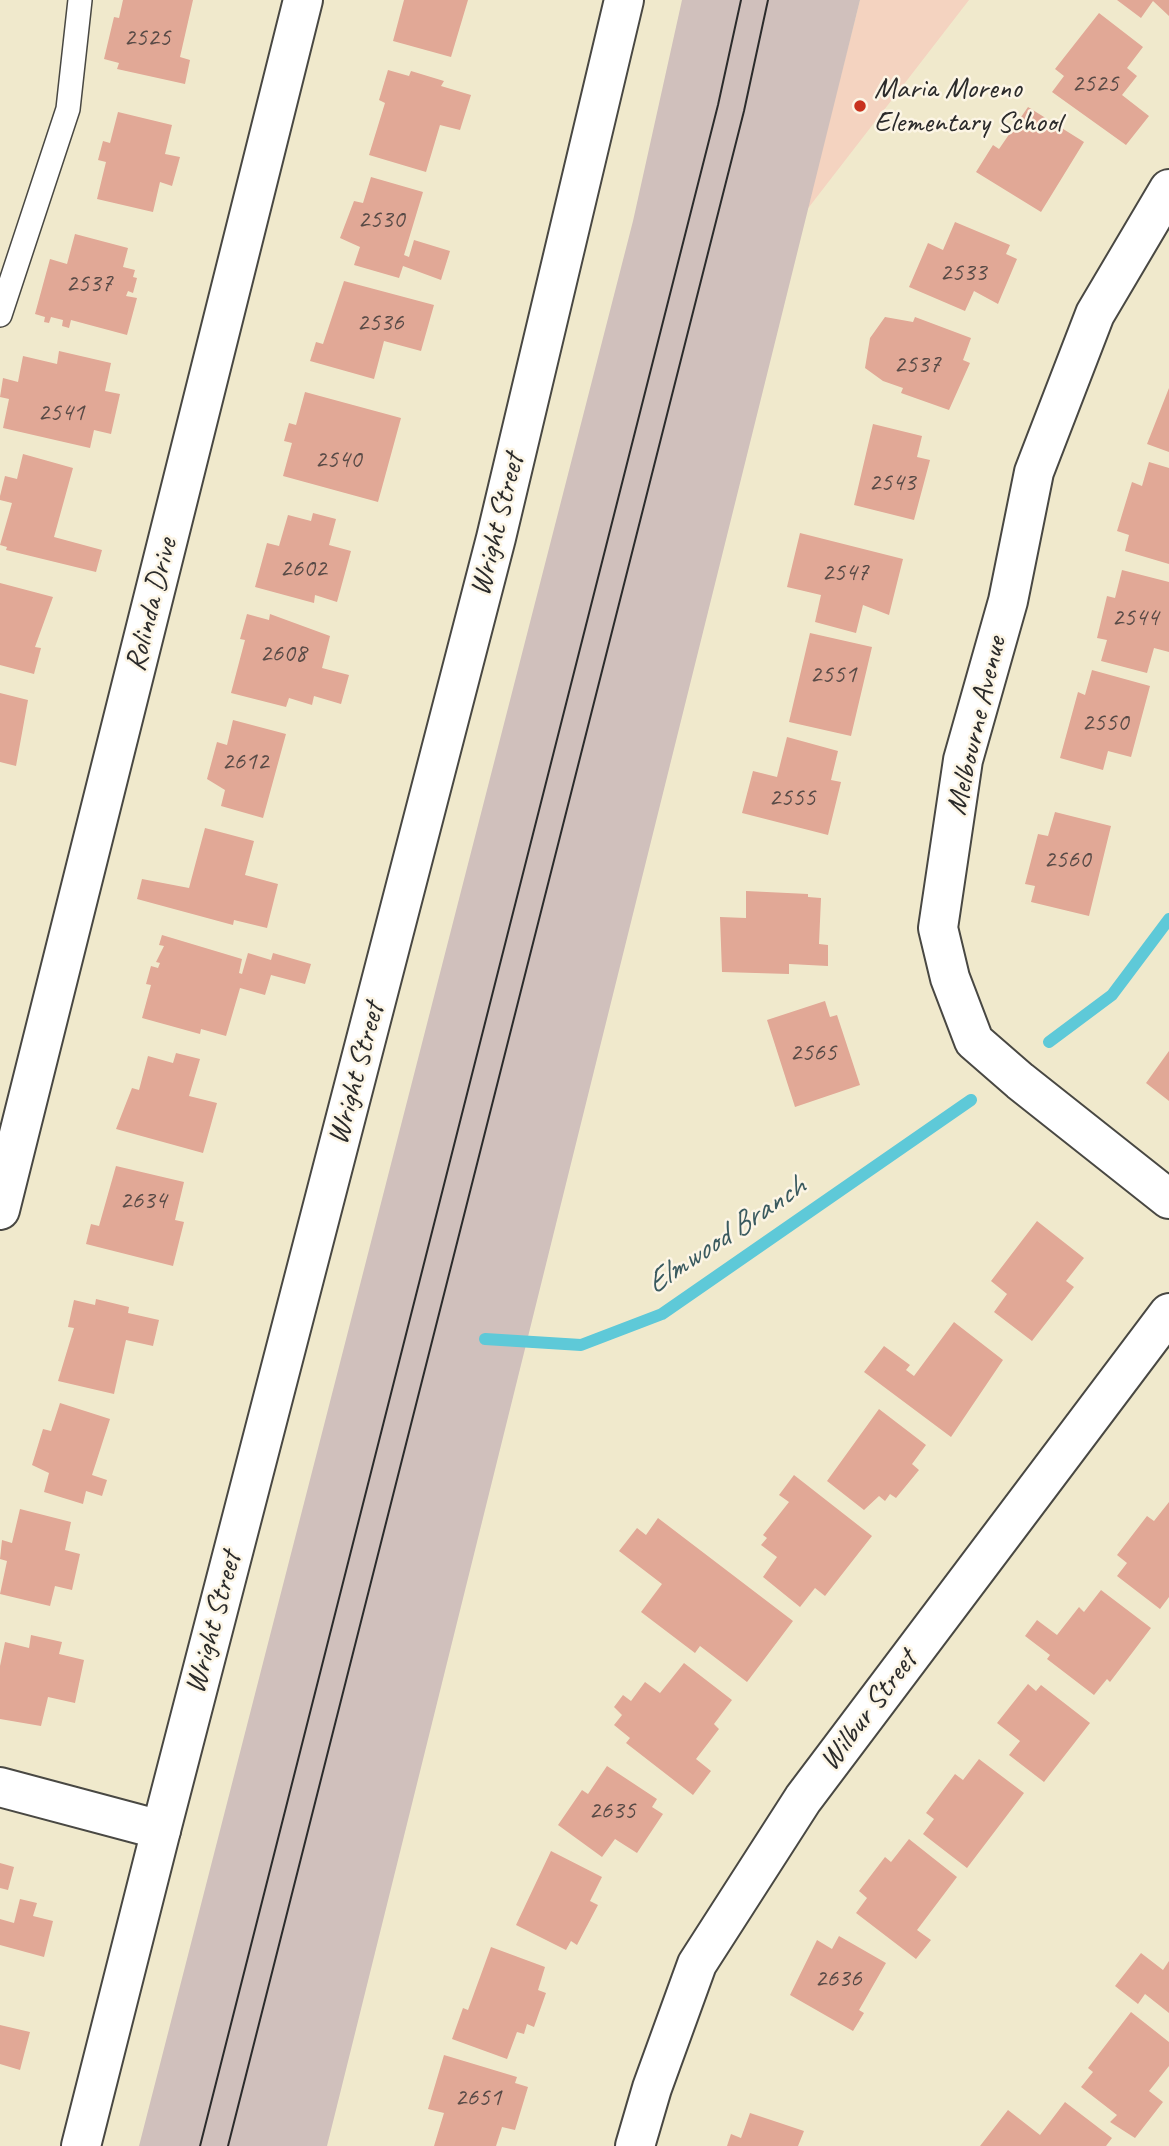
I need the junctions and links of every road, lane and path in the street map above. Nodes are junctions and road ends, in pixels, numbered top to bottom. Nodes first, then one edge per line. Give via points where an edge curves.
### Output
1 (80, 0) edge
2 (303, 0) edge
3 (624, 0) edge
4 (1169, 189) edge
5 (0, 315) edge
6 (1169, 1199) edge
7 (0, 1210) edge
8 (1169, 1313) edge
9 (0, 1787) edge
10 (161, 1829) junction
11 (81, 2146) edge
12 (635, 2146) edge

1 - 5 lane via 68,109
2 - 7 street, Rolinda Drive
3 - 10 street, Wright Street via 496,538
4 - 6 street, Melbourne Avenue via 1095,314 1034,472 1008,601 963,760 938,928 950,978 974,1041
8 - 12 street, Wilbur Street via 796,1810 697,1964
9 - 10 street
10 - 11 street, Wright Street

